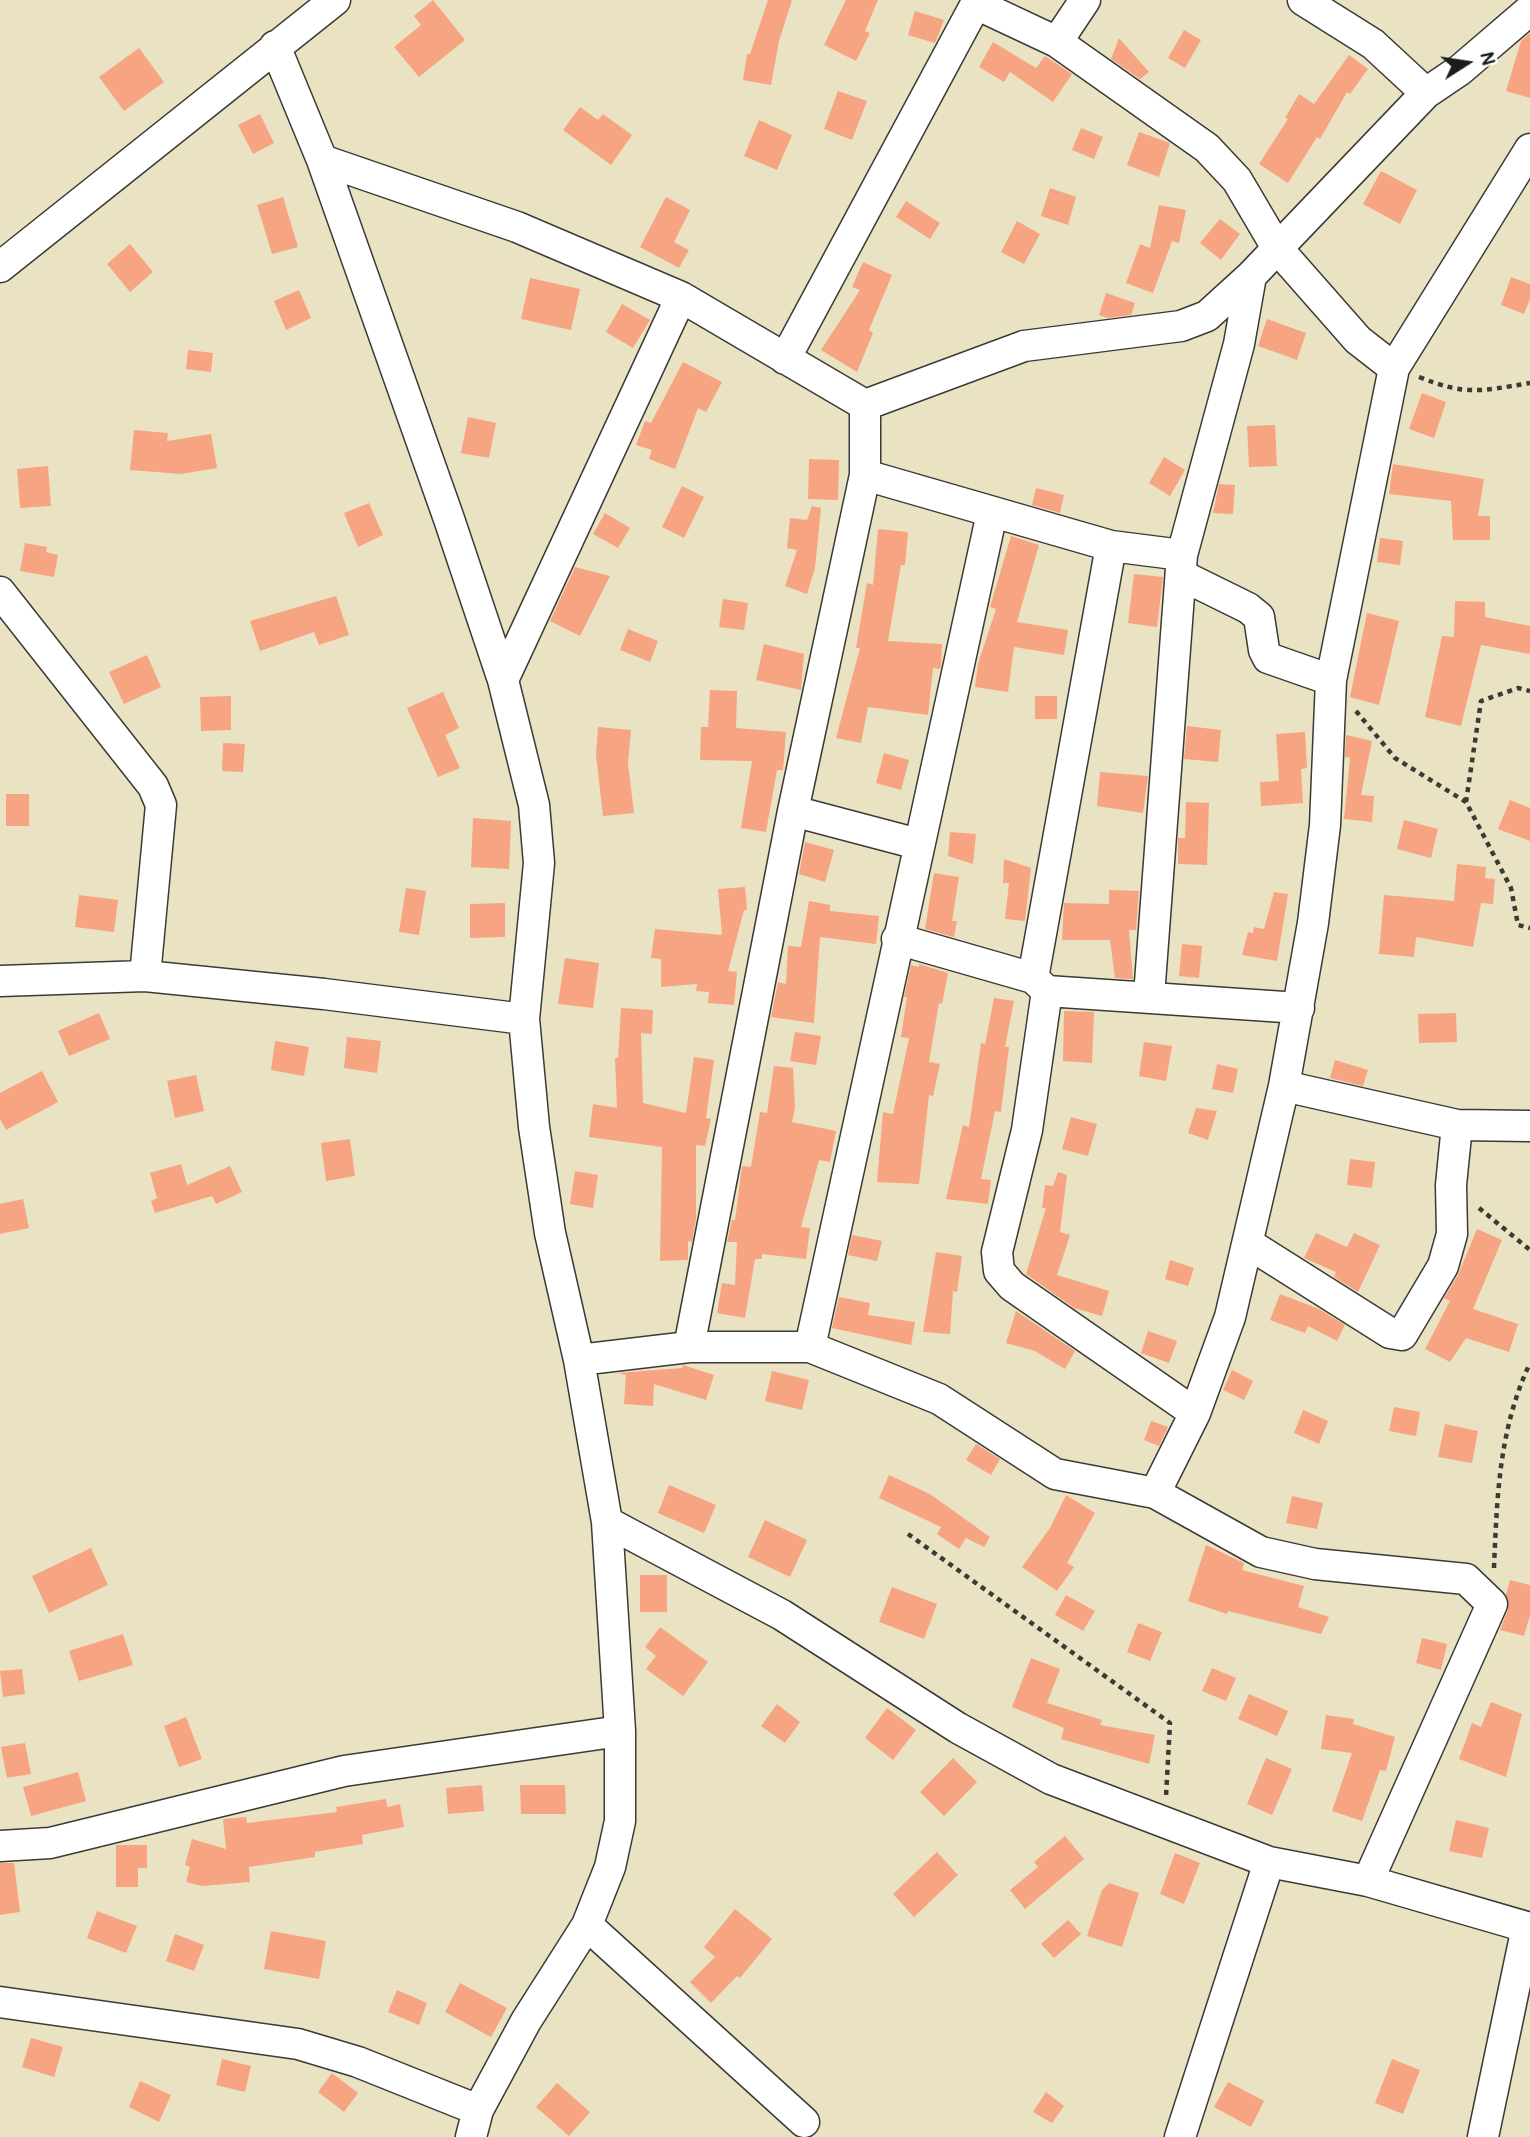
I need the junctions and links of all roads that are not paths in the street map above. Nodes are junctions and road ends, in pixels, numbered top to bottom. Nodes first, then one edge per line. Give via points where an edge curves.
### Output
1 (335, 0) edge
2 (1085, 0) edge
3 (1303, 0) edge
4 (977, 2) edge
5 (1530, 10) edge
6 (1057, 42) junction
7 (275, 46) junction
8 (1426, 93) junction
9 (1530, 149) edge
10 (322, 160) junction
11 (1277, 248) junction
12 (0, 267) edge
13 (1251, 276) junction
14 (681, 297) junction
15 (785, 359) junction
16 (1394, 368) junction
17 (865, 405) junction
18 (865, 475) junction
19 (992, 513) junction
20 (1111, 546) junction
21 (1182, 565) junction
22 (0, 592) edge
23 (503, 680) junction
24 (1331, 680) junction
25 (793, 811) junction
26 (918, 844) junction
27 (897, 939) junction
28 (145, 976) junction
29 (0, 981) edge
30 (1040, 985) junction
31 (1149, 996) junction
32 (1299, 1008) junction
33 (524, 1019) junction
34 (1284, 1086) junction
35 (1457, 1125) junction
36 (1530, 1126) edge
37 (1249, 1244) junction
38 (810, 1346) junction
39 (689, 1347) junction
40 (579, 1360) junction
41 (1195, 1413) junction
42 (1155, 1493) junction
43 (607, 1522) junction
44 (620, 1731) junction
45 (0, 1846) edge
46 (1269, 1862) junction
47 (1368, 1881) junction
48 (587, 1925) junction
49 (1529, 1928) edge
50 (0, 2002) edge
51 (804, 2122) dead end
52 (474, 2123) edge
53 (1180, 2137) edge
54 (1483, 2137) edge

1 - 7 street
2 - 6 street
3 - 8 street via 1373,44
4 - 6 street
4 - 15 street
5 - 8 street via 1470,63
6 - 11 street via 1207,148 1237,180
7 - 10 street
7 - 12 street
8 - 11 street
9 - 16 street
10 - 14 street via 517,227
10 - 23 street
11 - 13 street
11 - 16 street via 1358,340
13 - 17 street via 1207,316 1181,326 1024,346
13 - 21 street via 1239,344
14 - 15 street
14 - 23 street
15 - 17 street
16 - 24 street
17 - 18 street
18 - 19 street
18 - 25 street
19 - 20 street
19 - 26 street
20 - 21 street
20 - 30 street
21 - 24 street via 1259,617 1268,658
21 - 31 street
22 - 28 street via 153,786 161,805
23 - 33 street via 534,805 539,863
24 - 32 street via 1325,825
25 - 26 street
25 - 39 street
26 - 27 street
27 - 30 street
27 - 38 street
28 - 29 street
28 - 33 street
30 - 31 street
30 - 41 street via 1027,1130 997,1252 999,1271 1012,1286
31 - 32 street
32 - 34 street
33 - 40 street via 550,1233
34 - 35 street
34 - 37 street
35 - 36 street
35 - 37 street via 1452,1234 1443,1266 1402,1335 1390,1333
37 - 41 street via 1230,1317
38 - 39 street
38 - 42 street via 939,1399 1055,1474
39 - 40 street
40 - 43 street
41 - 42 street
42 - 47 street via 1261,1552 1315,1564 1465,1579 1492,1604
43 - 44 street
43 - 46 street via 782,1615 958,1728 1051,1779
44 - 45 street via 344,1771 50,1843
44 - 48 street via 620,1821 610,1867
46 - 47 street
46 - 53 street
47 - 49 street
48 - 51 street
48 - 52 street via 526,2021
49 - 54 street
50 - 52 street via 298,2044 358,2062

